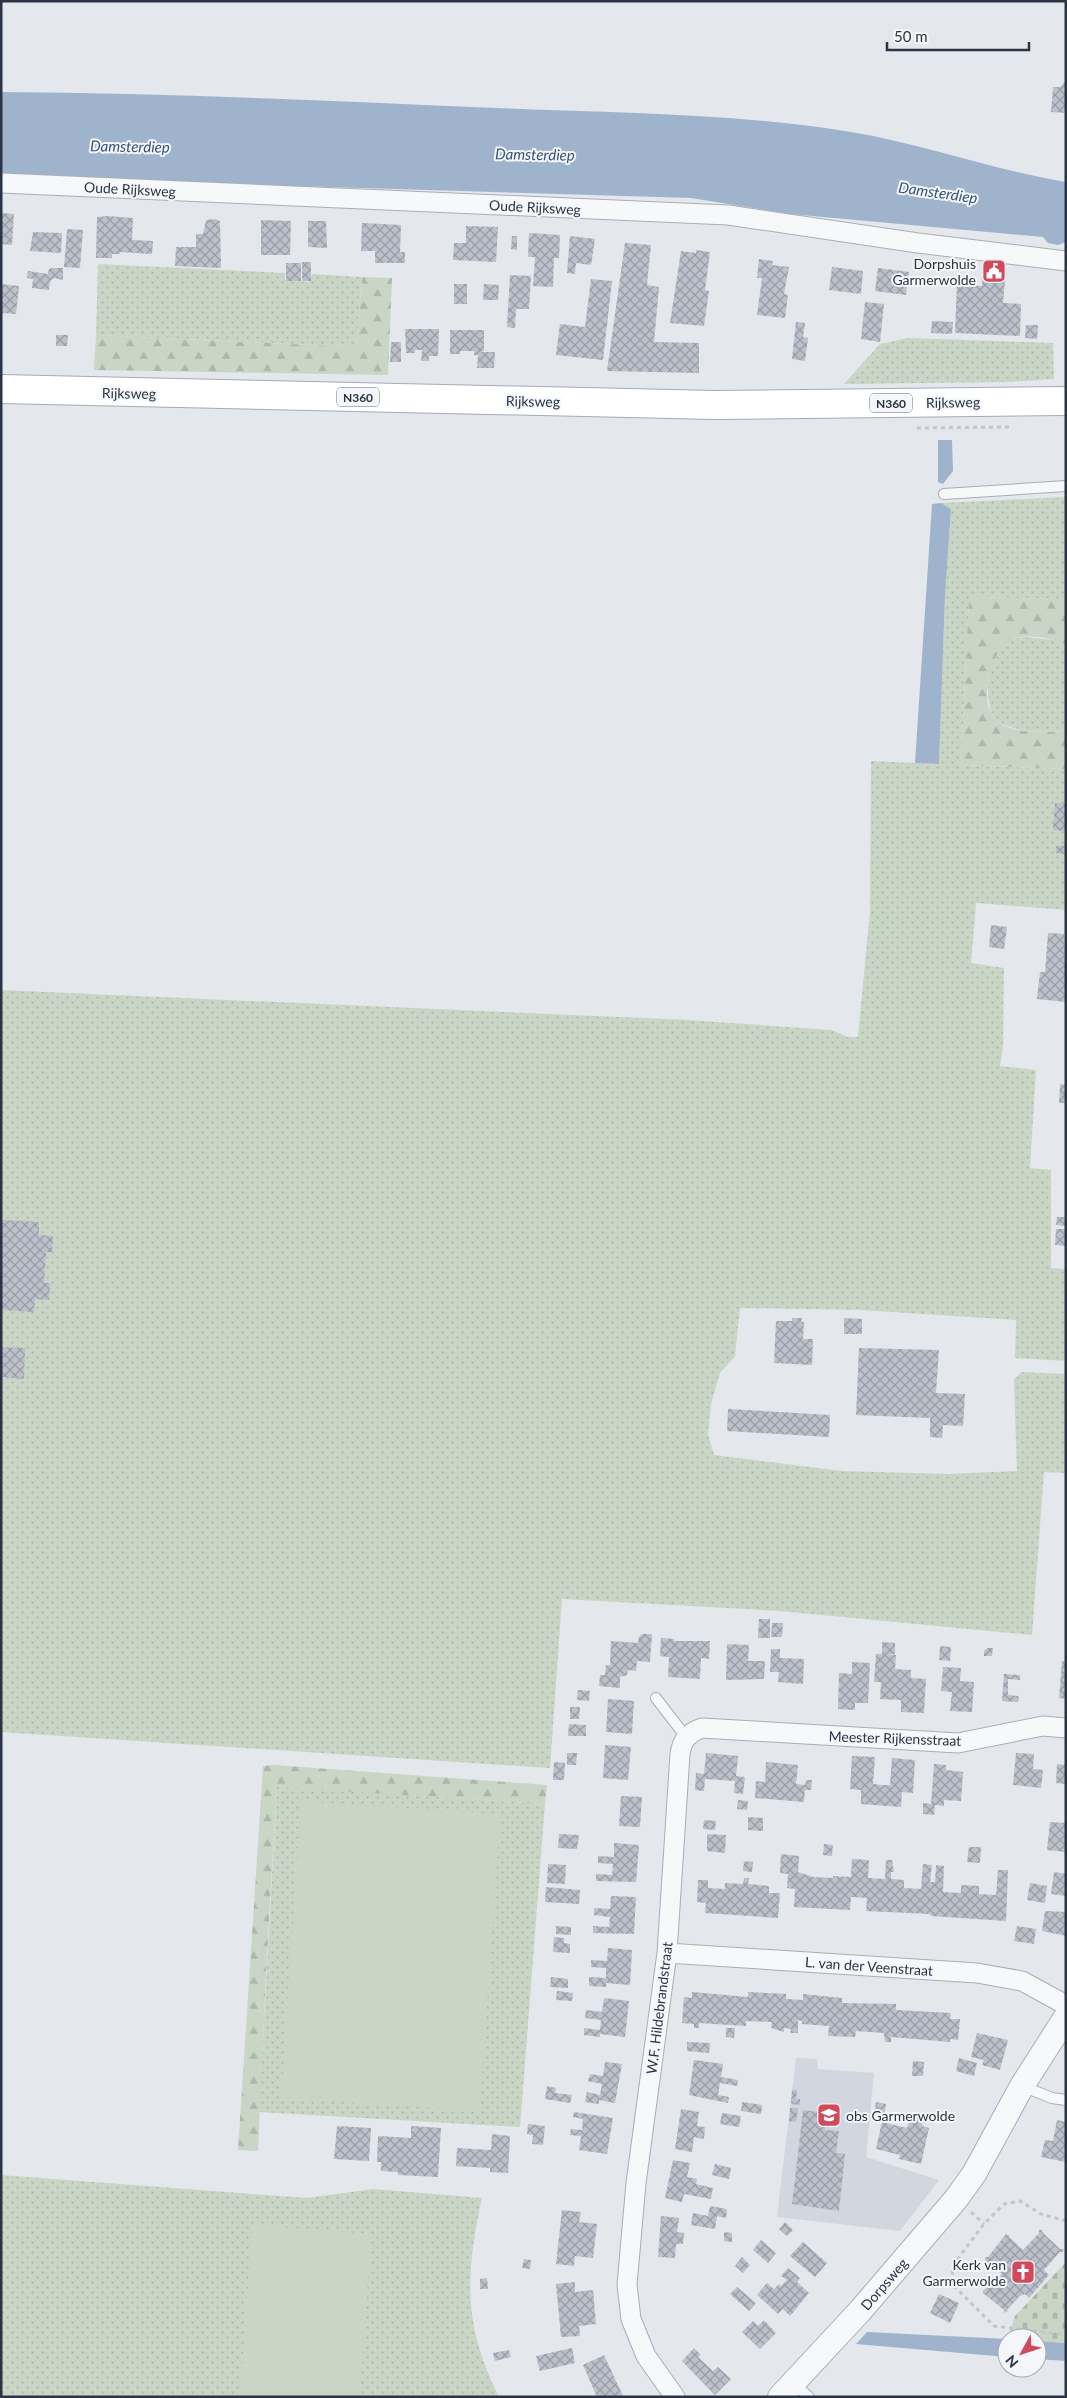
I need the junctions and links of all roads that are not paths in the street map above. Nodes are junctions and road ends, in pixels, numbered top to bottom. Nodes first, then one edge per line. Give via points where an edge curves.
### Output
1 (1, 183) edge
2 (1066, 261) edge
3 (1, 389) edge
4 (1066, 401) edge
5 (1066, 486) edge
6 (944, 494) dead end
7 (656, 1698) dead end
8 (1066, 1728) edge
9 (686, 1737) junction
10 (667, 1953) junction
11 (1066, 2005) edge
12 (1066, 2017) edge
13 (1022, 2086) junction
14 (1066, 2100) edge
15 (794, 2392) edge
16 (675, 2397) edge

1 - 2 street, Oude Rijksweg via 728,215
3 - 4 main road, Rijksweg / N360 via 715,405
5 - 6 lane
7 - 9 lane
8 - 9 street, Meester Rijkensstraat via 1043,1726 958,1743 702,1728
9 - 10 street, W.F. Hildebrandstraat via 680,1754
10 - 11 street, L. van der Veenstraat via 977,1974 1022,1981
10 - 16 street, W.F. Hildebrandstraat via 636,2183 627,2285 631,2319 646,2356
12 - 13 street, Dorpsweg
13 - 14 lane
13 - 15 street, Dorpsweg via 974,2174

